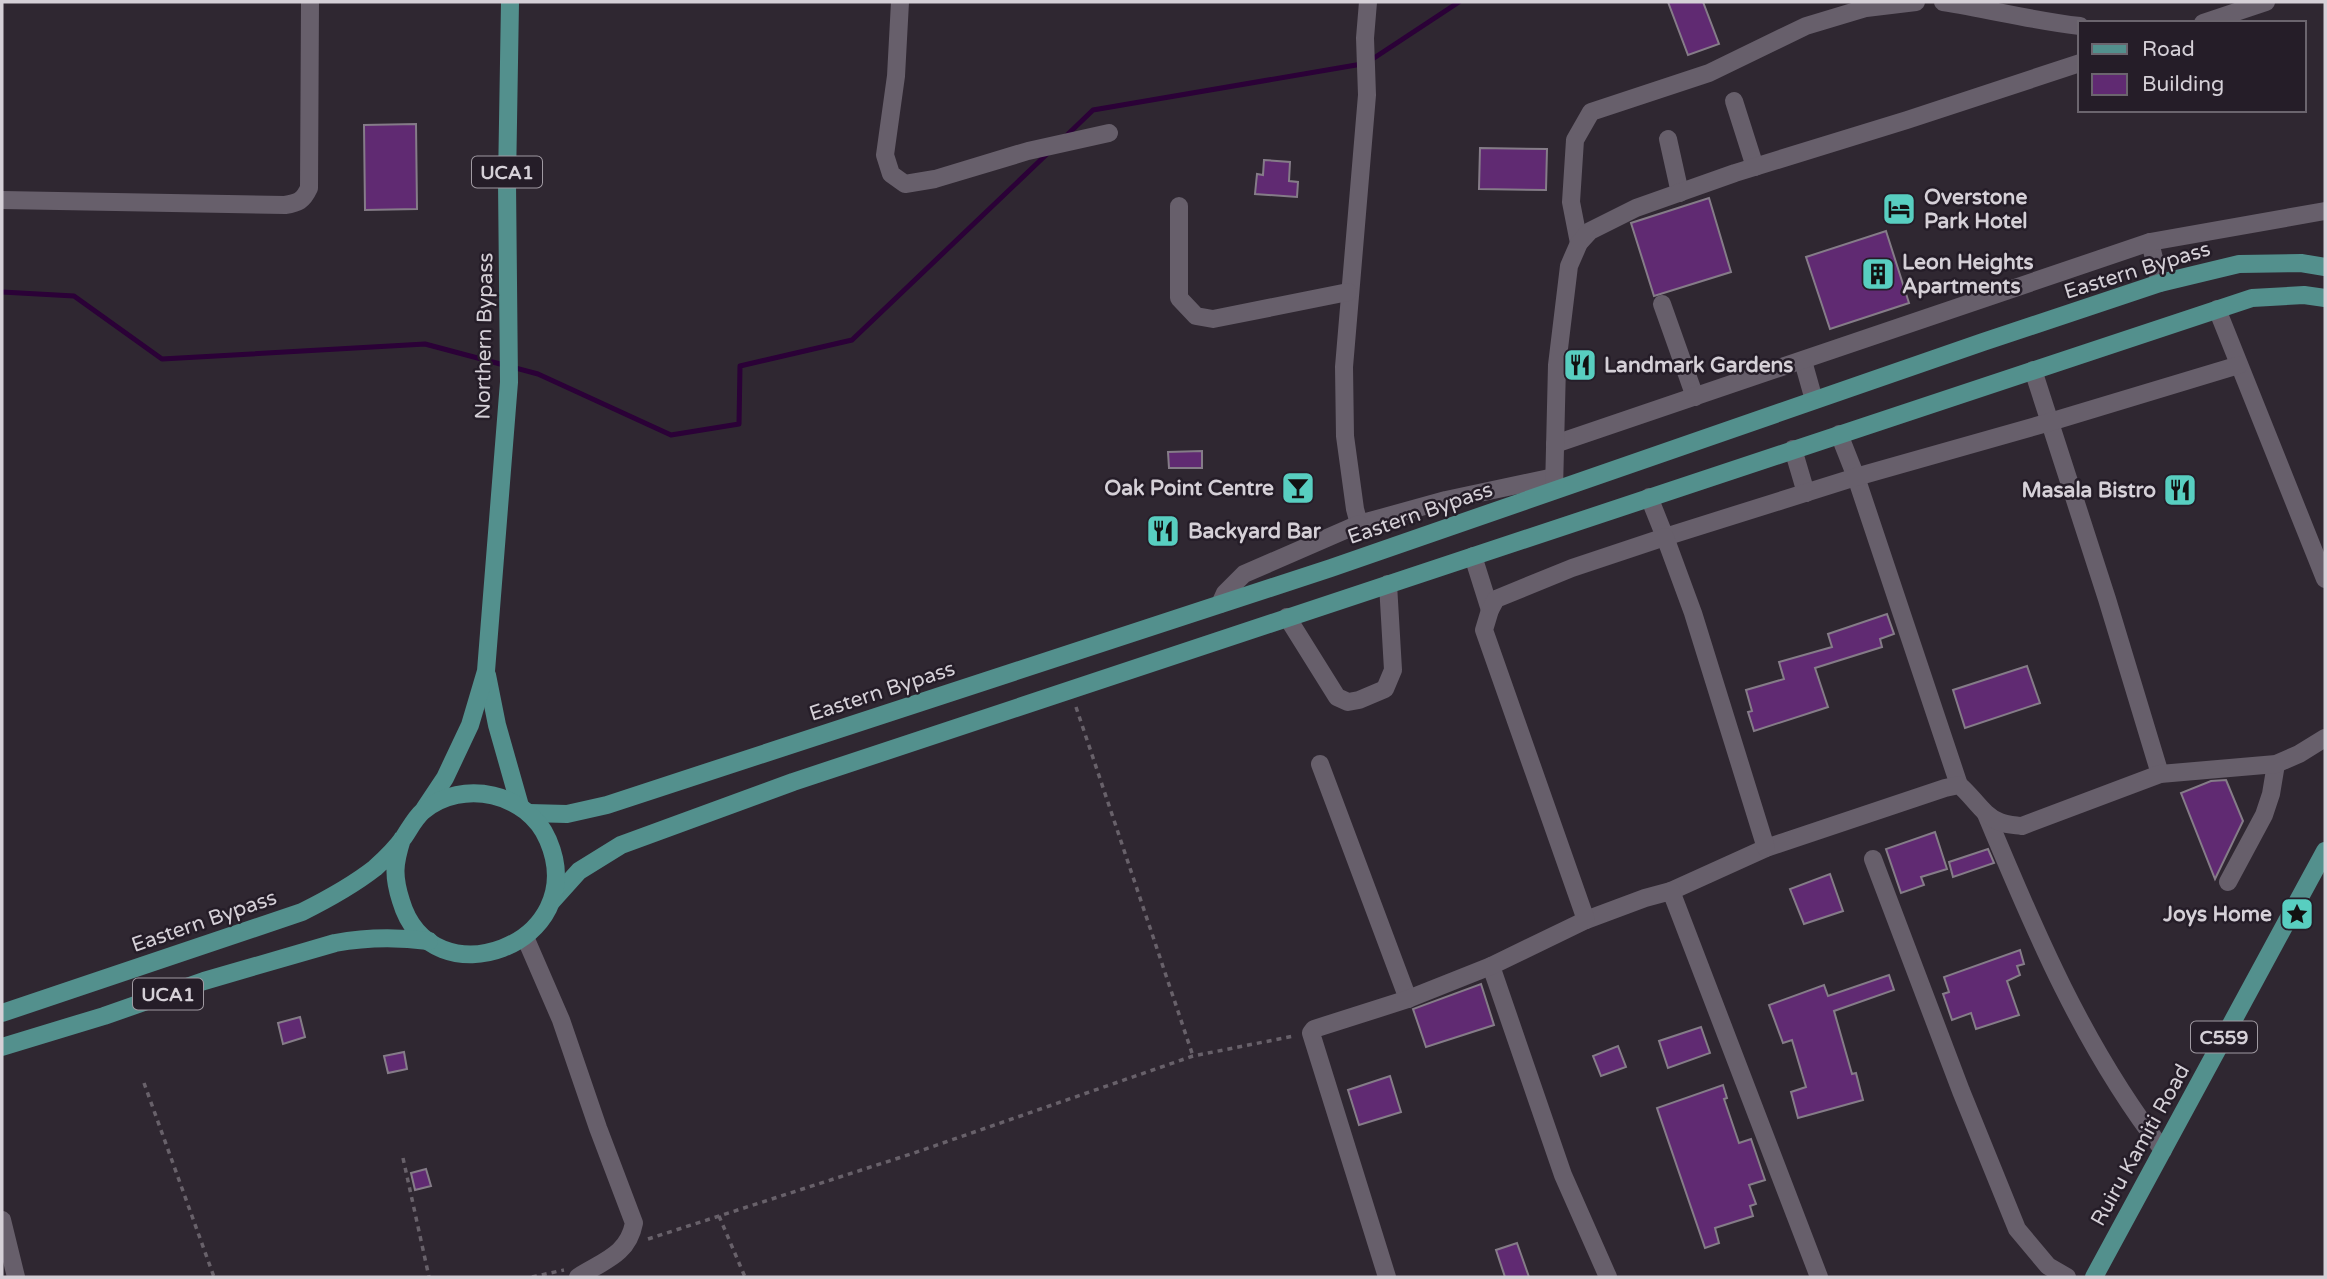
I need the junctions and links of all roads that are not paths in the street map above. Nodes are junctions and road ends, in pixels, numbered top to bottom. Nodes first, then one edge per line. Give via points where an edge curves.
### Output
1 (310, 2) edge
2 (510, 2) edge
3 (900, 2) edge
4 (1368, 2) edge
5 (1916, 2) edge
6 (1943, 2) edge
7 (2266, 2) edge
8 (2209, 21) edge
9 (2078, 26) edge
10 (2078, 64) edge
11 (1734, 102) dead end
12 (1109, 134) dead end
13 (1668, 139) dead end
14 (1755, 167) junction
15 (1680, 192) junction
16 (2, 200) edge
17 (1179, 205) dead end
18 (2325, 211) edge
19 (2150, 242) junction
20 (1580, 243) junction
21 (2325, 267) edge
22 (2160, 283) junction
23 (1348, 292) junction
24 (2325, 298) edge
25 (1662, 304) dead end
26 (2217, 309) junction
27 (1803, 361) junction
28 (2239, 365) junction
29 (2033, 370) junction
30 (1695, 397) junction
31 (1814, 400) junction
32 (2050, 422) junction
33 (1839, 434) junction
34 (1555, 444) junction
35 (1793, 449) junction
36 (1856, 477) junction
37 (1554, 484) junction
38 (1806, 493) junction
39 (1649, 497) junction
40 (1359, 524) junction
41 (1665, 537) junction
42 (1473, 556) junction
43 (2325, 579) edge
44 (1388, 584) junction
45 (1220, 604) junction
46 (1490, 610) junction
47 (1287, 617) junction
48 (486, 671) junction
49 (2325, 738) edge
50 (1320, 764) dead end
51 (2276, 764) junction
52 (2160, 774) junction
53 (1959, 785) junction
54 (525, 809) junction
55 (423, 811) junction
56 (1986, 814) junction
57 (402, 839) junction
58 (1766, 848) junction
59 (2325, 850) edge
60 (1873, 859) dead end
61 (2228, 882) dead end
62 (1671, 891) junction
63 (552, 901) junction
64 (1586, 920) junction
65 (525, 937) junction
66 (430, 941) junction
67 (1491, 966) junction
68 (1408, 999) junction
69 (2, 1013) edge
70 (2, 1047) edge
71 (2163, 1150) junction
72 (2, 1220) edge
73 (2045, 1272) edge
74 (16, 1277) edge
75 (578, 1277) edge
76 (1387, 1277) edge
77 (1608, 1277) edge
78 (1819, 1277) edge
79 (2067, 1277) edge
80 (2094, 1277) edge

1 - 16 street via 309,188 298,203
2 - 48 main road, Northern Bypass / UCA1 via 509,382
3 - 12 street via 886,155 891,174 905,184
4 - 23 street via 1364,38 1367,95
5 - 20 street via 1866,8 1806,26 1709,73 1591,113 1575,140 1571,202
6 - 9 street
7 - 8 street
10 - 14 street
11 - 14 street
13 - 15 street
14 - 15 street
15 - 20 street via 1590,231
17 - 23 street via 1179,298 1196,316 1213,319
18 - 19 street
19 - 22 street
19 - 27 street
20 - 34 street via 1569,266 1557,365
21 - 22 main road, Eastern Bypass via 2239,264
22 - 31 main road, Eastern Bypass
23 - 40 street via 1345,436
24 - 26 main road, Eastern Bypass via 2252,298
25 - 30 street
26 - 28 street
26 - 29 main road, Eastern Bypass
27 - 30 street
27 - 31 street
28 - 32 street
28 - 43 street
29 - 32 street
29 - 33 main road, Eastern Bypass
30 - 34 street
31 - 37 main road, Eastern Bypass
32 - 36 street
32 - 52 street
33 - 35 main road, Eastern Bypass
33 - 36 street
34 - 37 street
35 - 38 street
35 - 39 main road, Eastern Bypass
36 - 38 street
36 - 53 street
37 - 40 street via 1446,500
37 - 45 main road, Eastern Bypass
38 - 41 street
39 - 41 street
39 - 42 main road, Eastern Bypass
40 - 45 street via 1244,574
41 - 46 street via 1513,591 1496,599
41 - 58 street
42 - 44 main road, Eastern Bypass
42 - 46 street
44 - 47 main road, Eastern Bypass
44 - 47 street via 1390,681 1385,690 1359,700 1349,702 1337,696
45 - 54 main road, Eastern Bypass via 607,805 567,814
46 - 64 street via 1484,630
47 - 63 main road, Eastern Bypass via 648,833 579,871
48 - 54 main road, UCA1 via 497,725
48 - 55 main road, UCA1 via 470,725
49 - 51 street
50 - 68 street
51 - 52 street
51 - 61 street via 2264,815
52 - 56 street via 2022,826
53 - 56 street
53 - 58 street
54 - 55 main road, Eastern Bypass via 497,795 471,792 446,798
54 - 63 main road, Eastern Bypass via 544,831 554,853
55 - 57 main road, Eastern Bypass
56 - 71 street via 2036,935 2087,1035 2132,1110
57 - 66 main road, Eastern Bypass via 394,879 405,914
57 - 69 main road, Eastern Bypass via 347,889 302,912
58 - 62 street
59 - 71 main road, Ruiru Kamiti Road / C559
60 - 73 street via 2017,1229
62 - 64 street
62 - 78 street
63 - 65 main road, Eastern Bypass via 544,918
64 - 67 street
65 - 66 main road, Eastern Bypass via 482,955 446,950
65 - 75 street via 561,1020 634,1223 626,1246
66 - 70 main road, Eastern Bypass / UCA1 via 402,937 335,943
67 - 68 street
67 - 77 street via 1563,1175
68 - 76 street via 1311,1033
71 - 80 main road, Ruiru Kamiti Road / C559
72 - 74 street
73 - 79 street

